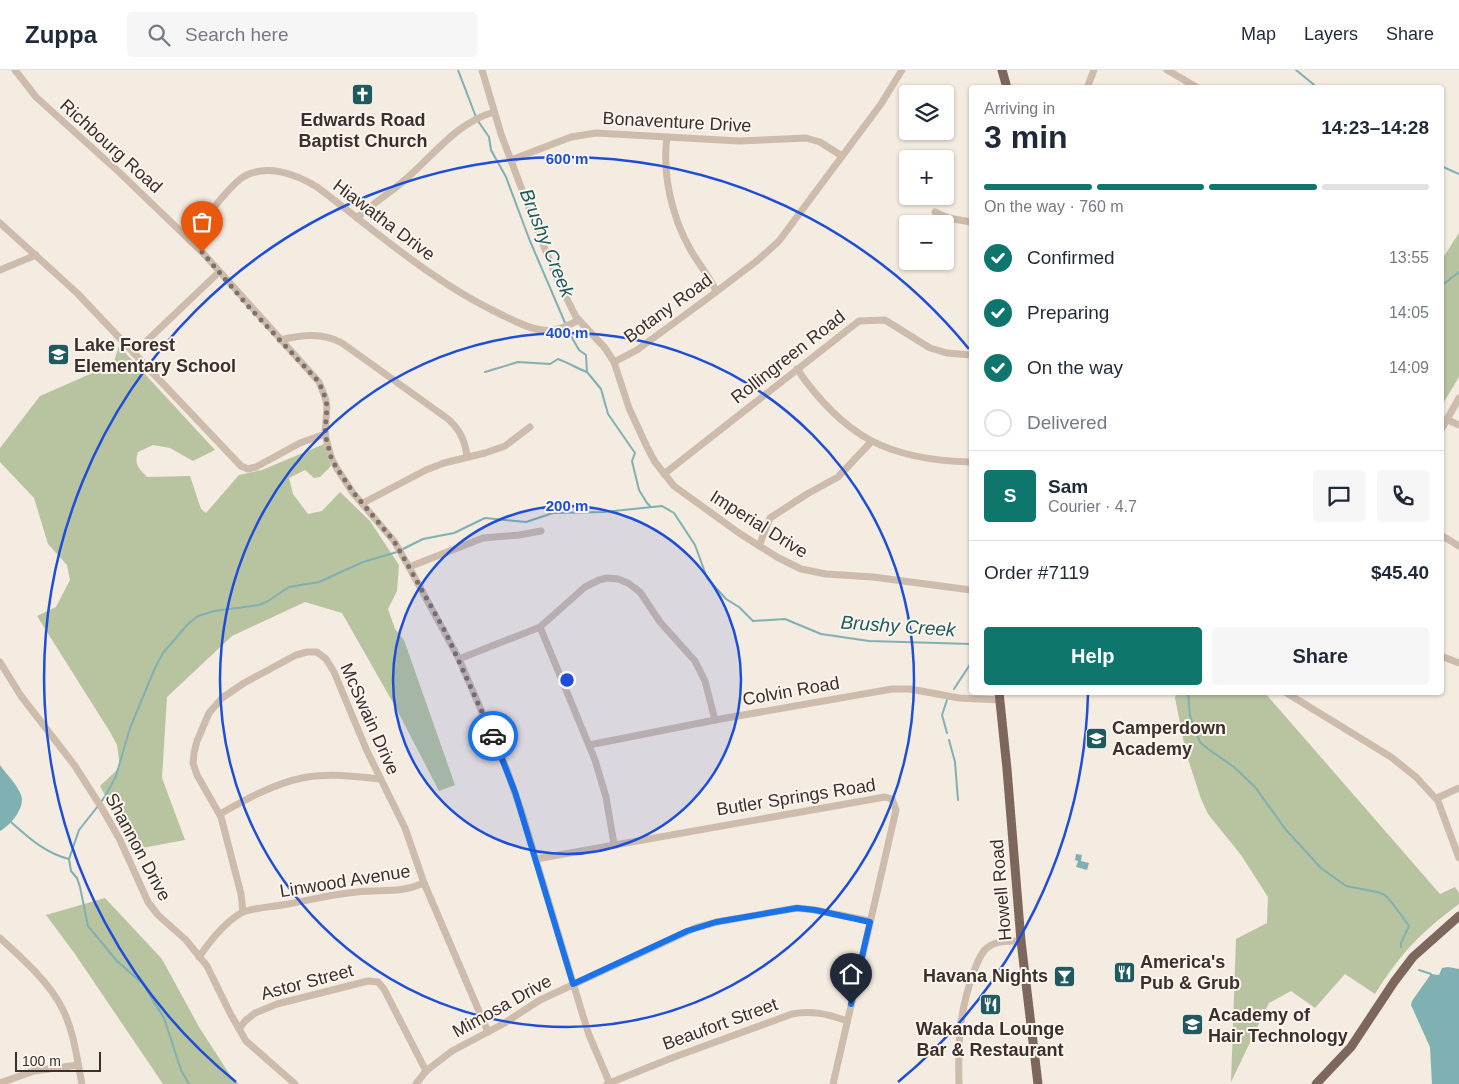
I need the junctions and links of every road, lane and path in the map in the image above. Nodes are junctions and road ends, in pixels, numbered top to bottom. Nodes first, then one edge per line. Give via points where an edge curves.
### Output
1 (15, 70) edge
2 (482, 70) edge
3 (902, 70) edge
4 (1002, 70) edge
5 (1094, 70) edge
6 (1167, 70) edge
7 (1006, 85) edge
8 (1088, 85) edge
9 (1193, 85) edge
10 (494, 112) junction
11 (667, 137) junction
12 (842, 156) junction
13 (511, 160) junction
14 (935, 212) dead end
15 (357, 218) junction
16 (969, 222) edge
17 (0, 223) edge
18 (188, 237) junction
19 (36, 255) junction
20 (0, 270) edge
21 (219, 272) junction
22 (716, 291) junction
23 (579, 320) junction
24 (280, 340) junction
25 (134, 353) junction
26 (969, 355) edge
27 (614, 362) junction
28 (797, 369) junction
29 (1459, 398) edge
30 (1448, 420) junction
31 (1459, 425) edge
32 (1444, 426) edge
33 (530, 427) dead end
34 (325, 434) junction
35 (871, 442) junction
36 (467, 457) junction
37 (969, 462) edge
38 (664, 474) junction
39 (363, 503) junction
40 (541, 531) dead end
41 (1444, 537) edge
42 (759, 546) junction
43 (1459, 546) edge
44 (409, 567) junction
45 (969, 590) edge
46 (540, 627) junction
47 (1444, 657) edge
48 (459, 659) junction
49 (0, 662) edge
50 (1459, 663) edge
51 (1291, 695) edge
52 (999, 696) edge
53 (715, 720) junction
54 (589, 745) junction
55 (380, 779) junction
56 (1459, 788) edge
57 (1437, 798) junction
58 (220, 814) junction
59 (614, 844) junction
60 (1459, 858) edge
61 (536, 859) junction
62 (424, 883) junction
63 (242, 912) junction
64 (1459, 916) edge
65 (870, 922) junction
66 (1, 940) edge
67 (1022, 941) junction
68 (199, 957) junction
69 (573, 984) junction
70 (847, 1021) junction
71 (239, 1029) junction
72 (488, 1032) junction
73 (78, 1065) junction
74 (426, 1071) junction
75 (0, 1083) edge
76 (82, 1084) edge
77 (295, 1084) edge
78 (416, 1084) edge
79 (609, 1084) edge
80 (833, 1084) edge
81 (959, 1084) edge
82 (1038, 1084) edge
83 (1316, 1084) edge

1 - 18 street, Richbourg Road via 36,97
2 - 10 street, Botany Road
3 - 12 street, Botany Road
4 - 7 main road
5 - 8 street
6 - 9 street
10 - 13 street, Botany Road
10 - 15 street via 472,120 454,133 406,179
11 - 12 street, Bonaventure Drive via 738,141 806,138 820,142
11 - 13 street, Bonaventure Drive via 584,134
11 - 22 street via 666,169 676,215 689,246
12 - 22 street, Botany Road via 779,241
13 - 23 street, Botany Road via 546,252
14 - 16 street
15 - 18 street, Hiawatha Drive via 304,179 269,170 258,171 238,181
15 - 23 street, Hiawatha Drive via 404,256 472,300 544,330 562,329
17 - 19 street
18 - 21 street, Richbourg Road
19 - 20 street
19 - 25 street
21 - 24 street, Richbourg Road
21 - 25 street
22 - 27 street, Botany Road via 653,339
23 - 27 street, Botany Road
24 - 34 street, Richbourg Road via 322,388 327,406
24 - 36 street via 316,335 342,343 448,419 464,440
25 - 34 street via 245,469 256,467 300,443
26 - 28 street, Rollingreen Road via 930,348 885,320 859,321
27 - 38 street, Imperial Drive via 629,408 654,462
28 - 35 street via 835,416
28 - 38 street, Rollingreen Road
29 - 30 street
30 - 31 street
30 - 32 street
33 - 36 street via 505,446
34 - 39 street, Richbourg Road via 336,467
35 - 37 street via 934,460
35 - 42 street via 838,477 770,518
36 - 39 street via 426,470
38 - 42 street, Imperial Drive via 674,486
39 - 44 street, Richbourg Road via 394,541
40 - 44 street via 483,538
41 - 43 street
42 - 45 street, Imperial Drive via 811,572
44 - 48 street, Richbourg Road
46 - 48 street
46 - 53 street via 588,584 607,578 628,583 640,592 660,622 699,667
46 - 54 street
47 - 50 street
48 - 61 street, Richbourg Road via 507,770
49 - 68 street, Shannon Drive via 103,810 148,902
51 - 57 street via 1391,756
52 - 53 street, Colvin Road via 966,699 892,689
52 - 67 main road, Howell Road
53 - 54 street, Colvin Road
54 - 59 street via 606,797
55 - 58 street via 301,778 252,797
55 - 58 street, McSwain Drive via 332,666 321,654 307,652 244,683 222,698 209,713 196,741 193,763
55 - 62 street, McSwain Drive via 404,828
56 - 57 street
57 - 60 street
58 - 63 street, McSwain Drive via 241,894
59 - 61 street, Butler Springs Road
59 - 65 street, Butler Springs Road via 885,796 892,799 896,810
61 - 69 street, Richbourg Road
62 - 63 street, Linwood Avenue via 400,891 342,893
62 - 72 street, McSwain Drive
63 - 68 street, Linwood Avenue via 208,943
64 - 83 main road via 1413,957 1351,1047
65 - 69 street, Mimosa Drive via 797,908 716,922 687,931
65 - 70 street, Butler Springs Road
66 - 73 street via 60,1002 71,1030
67 - 81 street via 995,944 985,950 977,965 959,1029
67 - 82 main road, Howell Road
68 - 71 street, Shannon Drive
69 - 72 street, Mimosa Drive
69 - 79 street, Richbourg Road
70 - 79 street, Beaufort Street via 818,1013 792,1014
70 - 80 street, Butler Springs Road
71 - 74 street, Astor Street via 254,1013 268,1006 376,981 384,988
71 - 77 street, Shannon Drive via 246,1041
72 - 74 street, Mimosa Drive via 452,1051
73 - 75 street via 34,1071
73 - 76 street
74 - 78 street, Mimosa Drive

